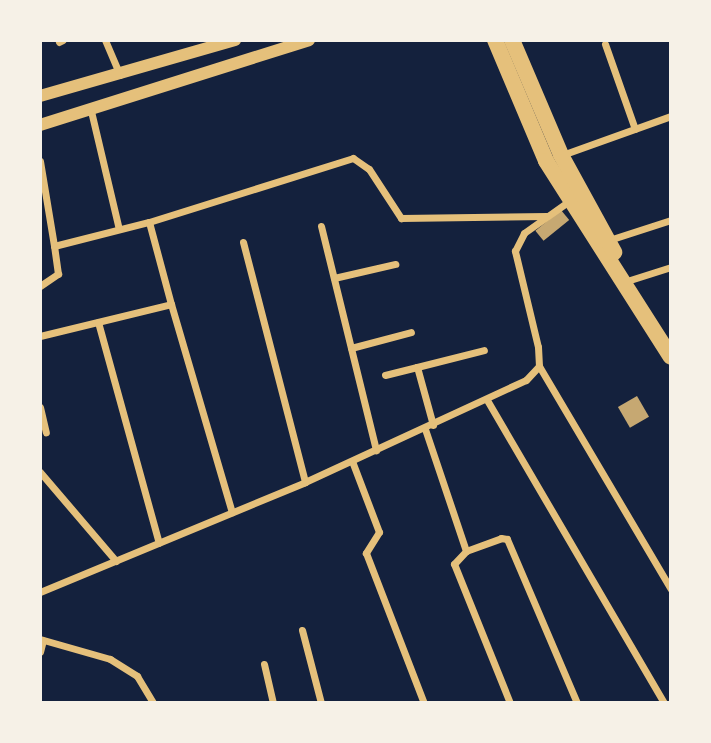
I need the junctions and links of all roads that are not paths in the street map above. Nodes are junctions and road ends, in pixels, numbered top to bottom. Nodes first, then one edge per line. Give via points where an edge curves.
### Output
1 (105, 40) edge
2 (235, 40) edge
3 (309, 40) edge
4 (495, 40) edge
5 (512, 40) edge
6 (605, 44) dead end
7 (120, 75) junction
8 (40, 96) edge
9 (91, 111) junction
10 (671, 116) edge
11 (40, 125) edge
12 (635, 129) junction
13 (561, 155) junction
14 (40, 161) edge
15 (576, 196) junction
16 (548, 216) junction
17 (671, 220) edge
18 (149, 222) junction
19 (321, 226) dead end
20 (119, 229) junction
21 (608, 240) junction
22 (243, 242) dead end
23 (54, 246) junction
24 (395, 264) dead end
25 (671, 267) edge
26 (334, 278) junction
27 (630, 280) junction
28 (40, 286) edge
29 (171, 304) junction
30 (98, 322) junction
31 (411, 332) dead end
32 (40, 335) edge
33 (671, 338) edge
34 (351, 348) junction
35 (484, 350) dead end
36 (671, 357) edge
37 (539, 366) junction
38 (417, 367) junction
39 (385, 375) dead end
40 (487, 400) junction
41 (40, 407) edge
42 (429, 427) junction
43 (46, 432) dead end
44 (376, 450) junction
45 (352, 461) junction
46 (40, 472) edge
47 (305, 482) junction
48 (232, 512) junction
49 (159, 543) junction
50 (466, 551) junction
51 (116, 561) junction
52 (671, 589) edge
53 (40, 592) edge
54 (302, 630) dead end
55 (42, 639) edge
56 (40, 652) edge
57 (264, 664) dead end
58 (153, 703) edge
59 (273, 703) edge
60 (321, 703) edge
61 (424, 703) edge
62 (510, 703) edge
63 (577, 703) edge
64 (664, 703) edge

1 - 7 street
2 - 7 street
3 - 9 street
4 - 15 main road via 546,161
5 - 13 main road
6 - 12 street
7 - 8 street
9 - 11 street
9 - 20 street
10 - 12 street
12 - 13 street
13 - 15 main road
14 - 23 street
15 - 16 street
15 - 21 main road
15 - 36 main road
16 - 18 street via 401,218 369,169 353,158
16 - 37 street via 524,233 515,251
17 - 21 street
18 - 20 street
18 - 29 street
19 - 26 street
20 - 23 street
21 - 27 main road
22 - 47 street
23 - 28 street via 58,274
24 - 26 street
25 - 27 street
26 - 34 street
27 - 33 main road
29 - 30 street
29 - 48 street
30 - 32 street
30 - 49 street
31 - 34 street
34 - 44 street
35 - 38 street
37 - 40 street via 526,380
37 - 52 street
38 - 39 street
38 - 42 street
40 - 42 street
40 - 64 street
41 - 43 street
42 - 44 street
42 - 50 street
44 - 45 street
45 - 47 street
45 - 61 street via 379,532 366,553
46 - 51 street
47 - 48 street
48 - 49 street
49 - 51 street
50 - 62 street via 454,560 455,568
50 - 63 street via 507,539
51 - 53 street
54 - 60 street
55 - 56 street
55 - 58 street via 110,659 137,676
57 - 59 street

